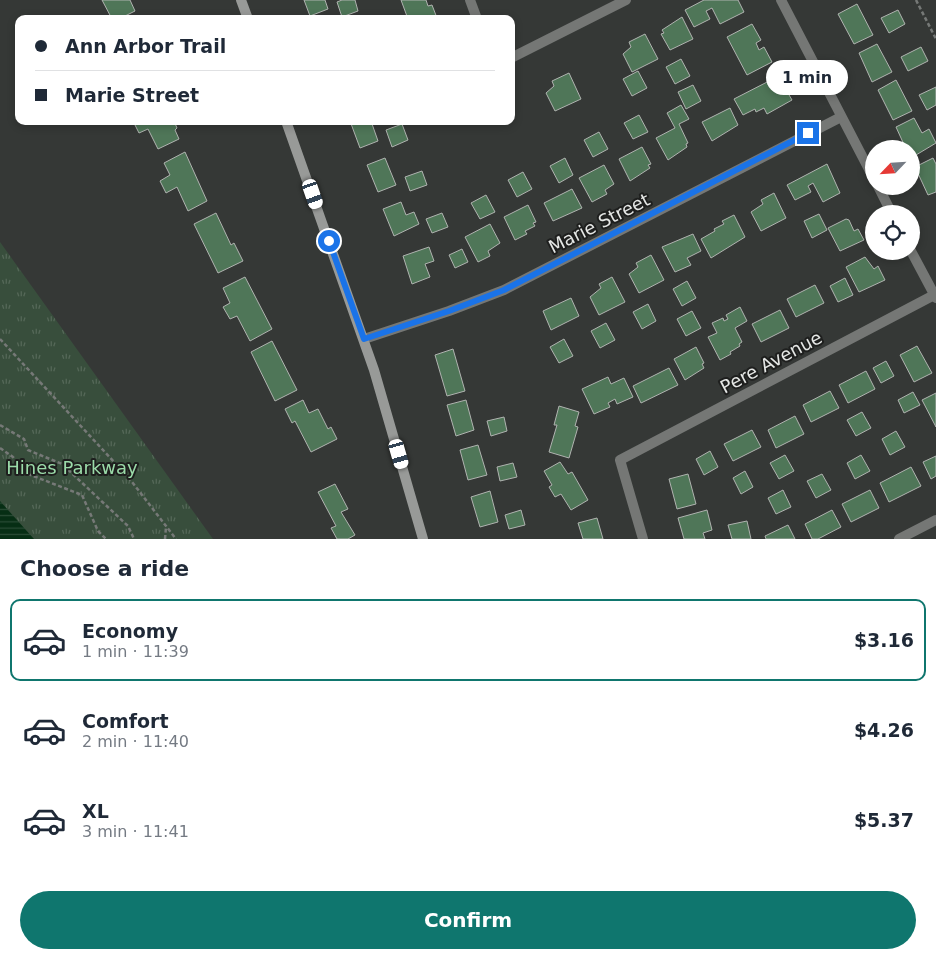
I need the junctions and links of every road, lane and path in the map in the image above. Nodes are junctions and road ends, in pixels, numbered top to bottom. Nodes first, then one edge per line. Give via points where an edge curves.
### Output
1 (241, 0) edge
2 (470, 0) edge
3 (626, 0) edge
4 (781, 0) edge
5 (916, 0) edge
6 (247, 15) edge
7 (476, 15) edge
8 (936, 38) edge
9 (515, 56) edge
10 (841, 117) junction
11 (287, 125) edge
12 (865, 162) edge
13 (916, 260) edge
14 (935, 296) edge
15 (0, 339) edge
16 (364, 339) junction
17 (0, 425) edge
18 (0, 448) edge
19 (936, 520) edge
20 (166, 525) junction
21 (106, 539) edge
22 (134, 539) edge
23 (165, 539) edge
24 (176, 539) edge
25 (423, 539) edge
26 (643, 539) edge
27 (899, 539) edge

1 - 6 street
2 - 7 street
3 - 9 street
4 - 10 street
5 - 8 path
10 - 12 street
10 - 16 street, Marie Street via 504,290
11 - 16 street
13 - 14 street
14 - 26 street, Pere Avenue via 620,460
15 - 20 path via 129,478
16 - 25 street
17 - 22 path via 24,439 28,450 62,464 128,526
18 - 21 path via 13,456 23,472 82,494 98,531
19 - 27 street
20 - 23 path
20 - 24 path

